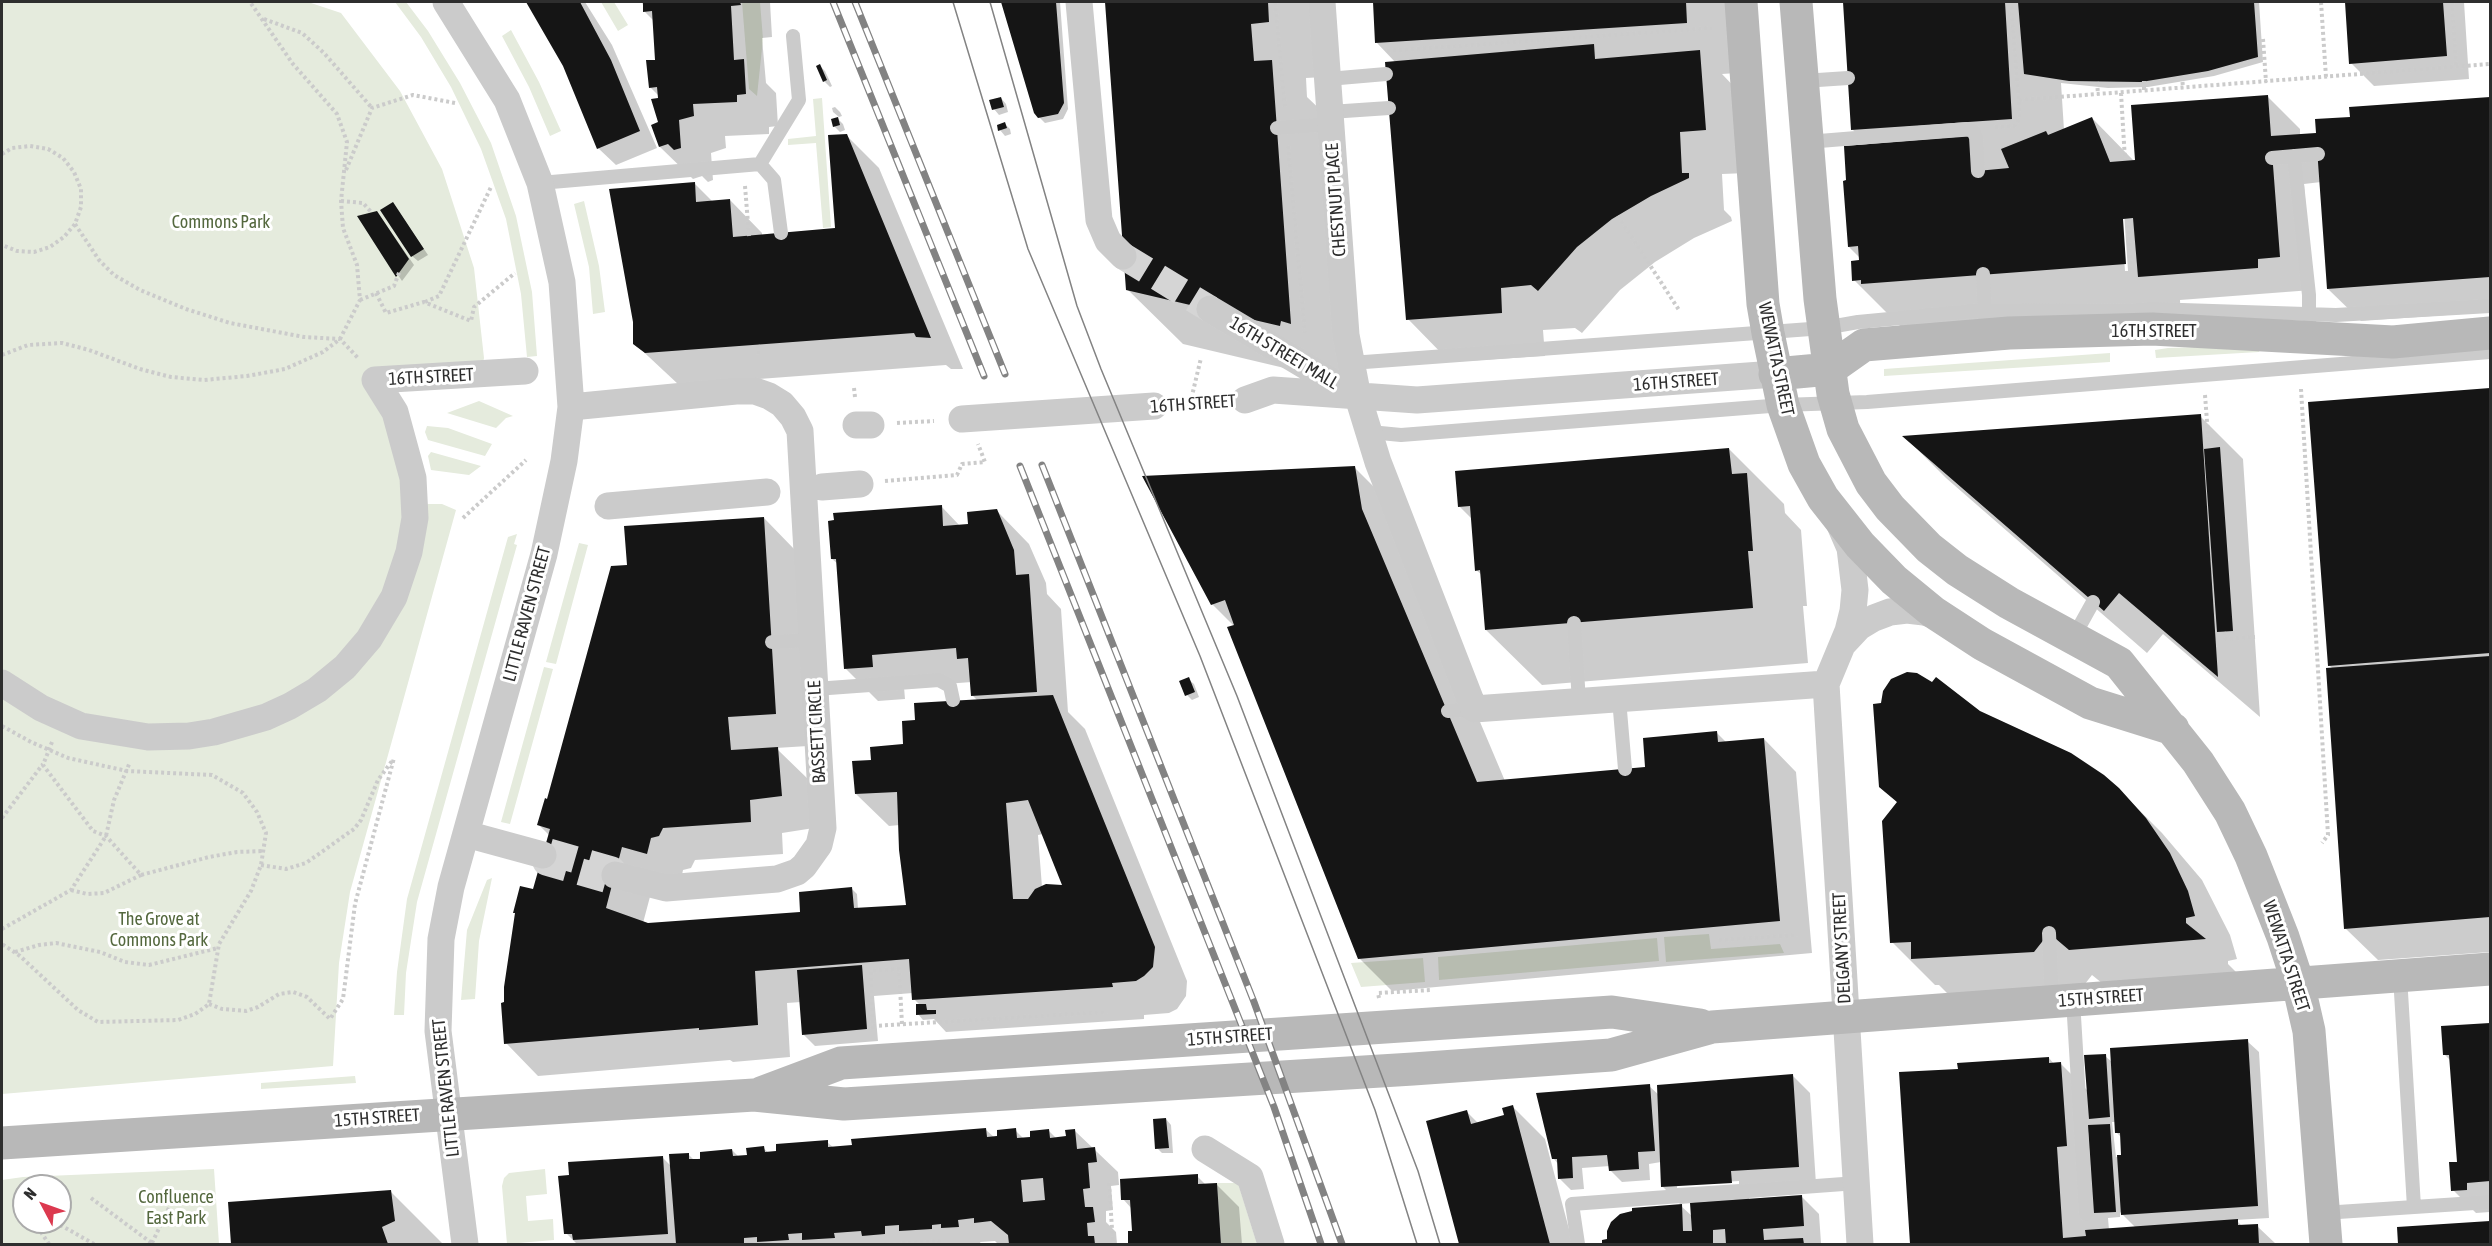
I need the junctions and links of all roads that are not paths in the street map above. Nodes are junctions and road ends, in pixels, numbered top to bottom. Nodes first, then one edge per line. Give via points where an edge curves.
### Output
1 (446, 2) edge
2 (1079, 2) edge
3 (1322, 2) edge
4 (1741, 2) edge
5 (1796, 2) edge
6 (793, 36) dead end
7 (1386, 74) dead end
8 (1848, 78) dead end
9 (1328, 79) junction
10 (1803, 81) junction
11 (1389, 108) dead end
12 (1330, 118) junction
13 (1282, 127) road end
14 (1807, 142) junction
15 (2318, 154) dead end
16 (2294, 156) junction
17 (2272, 158) dead end
18 (760, 164) junction
19 (1978, 171) dead end
20 (540, 183) junction
21 (781, 233) dead end
22 (1124, 256) tunnel mouth
23 (1983, 274) dead end
24 (2490, 306) edge
25 (1210, 309) tunnel mouth
26 (1985, 323) junction
27 (2308, 325) junction
28 (1824, 328) junction
29 (1768, 333) junction
30 (2490, 333) edge
31 (2490, 352) edge
32 (1351, 363) junction
33 (1830, 369) junction
34 (525, 371) dead end
35 (1779, 389) junction
36 (1358, 397) junction
37 (1245, 400) road end
38 (1836, 404) junction
39 (1154, 406) road end
40 (571, 407) junction
41 (964, 418) road end
42 (1370, 432) junction
43 (860, 484) road end
44 (822, 487) dead end
45 (767, 492) dead end
46 (608, 506) dead end
47 (1833, 510) junction
48 (2093, 602) dead end
49 (1942, 617) junction
50 (1574, 623) dead end
51 (2073, 638) junction
52 (812, 640) junction
53 (772, 642) dead end
54 (1837, 654) junction
55 (2, 683) edge
56 (1826, 684) junction
57 (815, 689) junction
58 (1618, 699) junction
59 (953, 700) dead end
60 (1579, 702) junction
61 (2173, 729) junction
62 (1625, 769) dead end
63 (466, 834) junction
64 (543, 855) tunnel mouth
65 (615, 875) dead end
66 (2049, 933) dead end
67 (2490, 969) edge
68 (2400, 976) junction
69 (2298, 983) junction
70 (2063, 1001) junction
71 (1846, 1017) junction
72 (1712, 1027) junction
73 (754, 1095) junction
74 (447, 1113) junction
75 (2, 1143) edge
76 (1205, 1149) dead end
77 (1857, 1183) junction
78 (2490, 1202) edge
79 (2414, 1207) junction
80 (2086, 1214) dead end
81 (2324, 1229) edge
82 (465, 1245) edge
83 (1271, 1245) edge
84 (1578, 1245) edge
85 (1860, 1245) edge

1 - 20 street, LITTLE RAVEN STREET via 507,100
2 - 22 street via 1095,192 1104,233
3 - 9 street, CHESTNUT PLACE
4 - 29 main road, WEWATTA STREET
5 - 10 main road, WEWATTA STREET
6 - 18 lane via 799,100
7 - 9 lane
8 - 10 lane
9 - 12 street, CHESTNUT PLACE
10 - 14 main road, WEWATTA STREET
11 - 12 lane
12 - 13 lane
12 - 32 street, CHESTNUT PLACE
14 - 19 lane via 1967,129 1976,136
14 - 28 main road, WEWATTA STREET
15 - 16 lane
16 - 17 lane
16 - 27 lane via 2309,294
18 - 20 lane
18 - 21 lane via 774,180
20 - 40 street, LITTLE RAVEN STREET via 562,282
23 - 26 lane
24 - 27 lane, 16TH STREET via 2336,315
25 - 36 street, 16TH STREET MALL
26 - 27 main road, 16TH STREET via 2152,329
26 - 28 lane, 16TH STREET via 1858,322
26 - 33 main road, 16TH STREET via 1864,345
27 - 30 main road, 16TH STREET via 2393,342
28 - 29 lane, 16TH STREET
28 - 33 main road, WEWATTA STREET
29 - 32 lane, 16TH STREET
29 - 35 main road, WEWATTA STREET
31 - 38 lane, 16TH STREET
32 - 36 street, CHESTNUT PLACE
33 - 35 main road, 16TH STREET
33 - 38 main road, WEWATTA STREET
34 - 55 street, 16TH STREET via 375,380 395,412 413,478 415,518 409,552 394,597 369,639 345,667 317,690 258,720 189,736 148,737 81,726 41,708
35 - 36 street, 16TH STREET via 1417,400
35 - 38 lane, 16TH STREET
35 - 42 lane, 16TH STREET via 1401,435
35 - 47 main road, WEWATTA STREET via 1804,464
36 - 37 street, 16TH STREET via 1273,390
36 - 42 street, CHESTNUT PLACE
38 - 51 main road, WEWATTA STREET via 1843,429 1871,483 1916,535 1957,570
39 - 41 street, 16TH STREET
40 - 52 street, BASSETT CIRCLE via 736,391 755,391 782,404 800,431
40 - 63 street, LITTLE RAVEN STREET via 544,554
42 - 60 street, CHESTNUT PLACE via 1461,710
43 - 44 street
45 - 46 street
47 - 49 main road, WEWATTA STREET via 1894,580
47 - 54 street, DELGANY STREET via 1850,548 1855,590 1848,631
48 - 51 lane
49 - 54 street, DELGANY STREET via 1907,610 1882,615 1859,627
49 - 61 main road, WEWATTA STREET via 1982,644 2090,703
50 - 60 lane
51 - 61 main road, WEWATTA STREET via 2119,663
52 - 53 lane
52 - 57 street, BASSETT CIRCLE
54 - 56 street, DELGANY STREET
56 - 58 street
56 - 71 street, DELGANY STREET
57 - 59 lane via 939,680 950,686
57 - 65 street, BASSETT CIRCLE via 823,828 816,852 804,867 777,879 666,888
58 - 60 street
58 - 62 lane
61 - 69 main road, WEWATTA STREET via 2230,812 2251,856
63 - 64 street
63 - 74 street, LITTLE RAVEN STREET via 441,939 438,1031
66 - 70 lane
67 - 68 main road, 15TH STREET
68 - 69 main road, 15TH STREET
68 - 79 lane
69 - 70 main road, 15TH STREET
69 - 81 main road, WEWATTA STREET via 2309,1031
70 - 71 main road, 15TH STREET
70 - 80 lane
71 - 72 main road, 15TH STREET
71 - 77 street, DELGANY STREET
72 - 73 main road, 15TH STREET via 1611,1055 844,1104
72 - 73 main road, 15TH STREET via 1612,1012 853,1062
73 - 74 main road, 15TH STREET
74 - 75 main road, 15TH STREET
74 - 82 street, LITTLE RAVEN STREET
76 - 83 street via 1250,1177
77 - 84 lane via 1572,1204
77 - 85 street, DELGANY STREET
78 - 79 lane
79 - 81 lane

